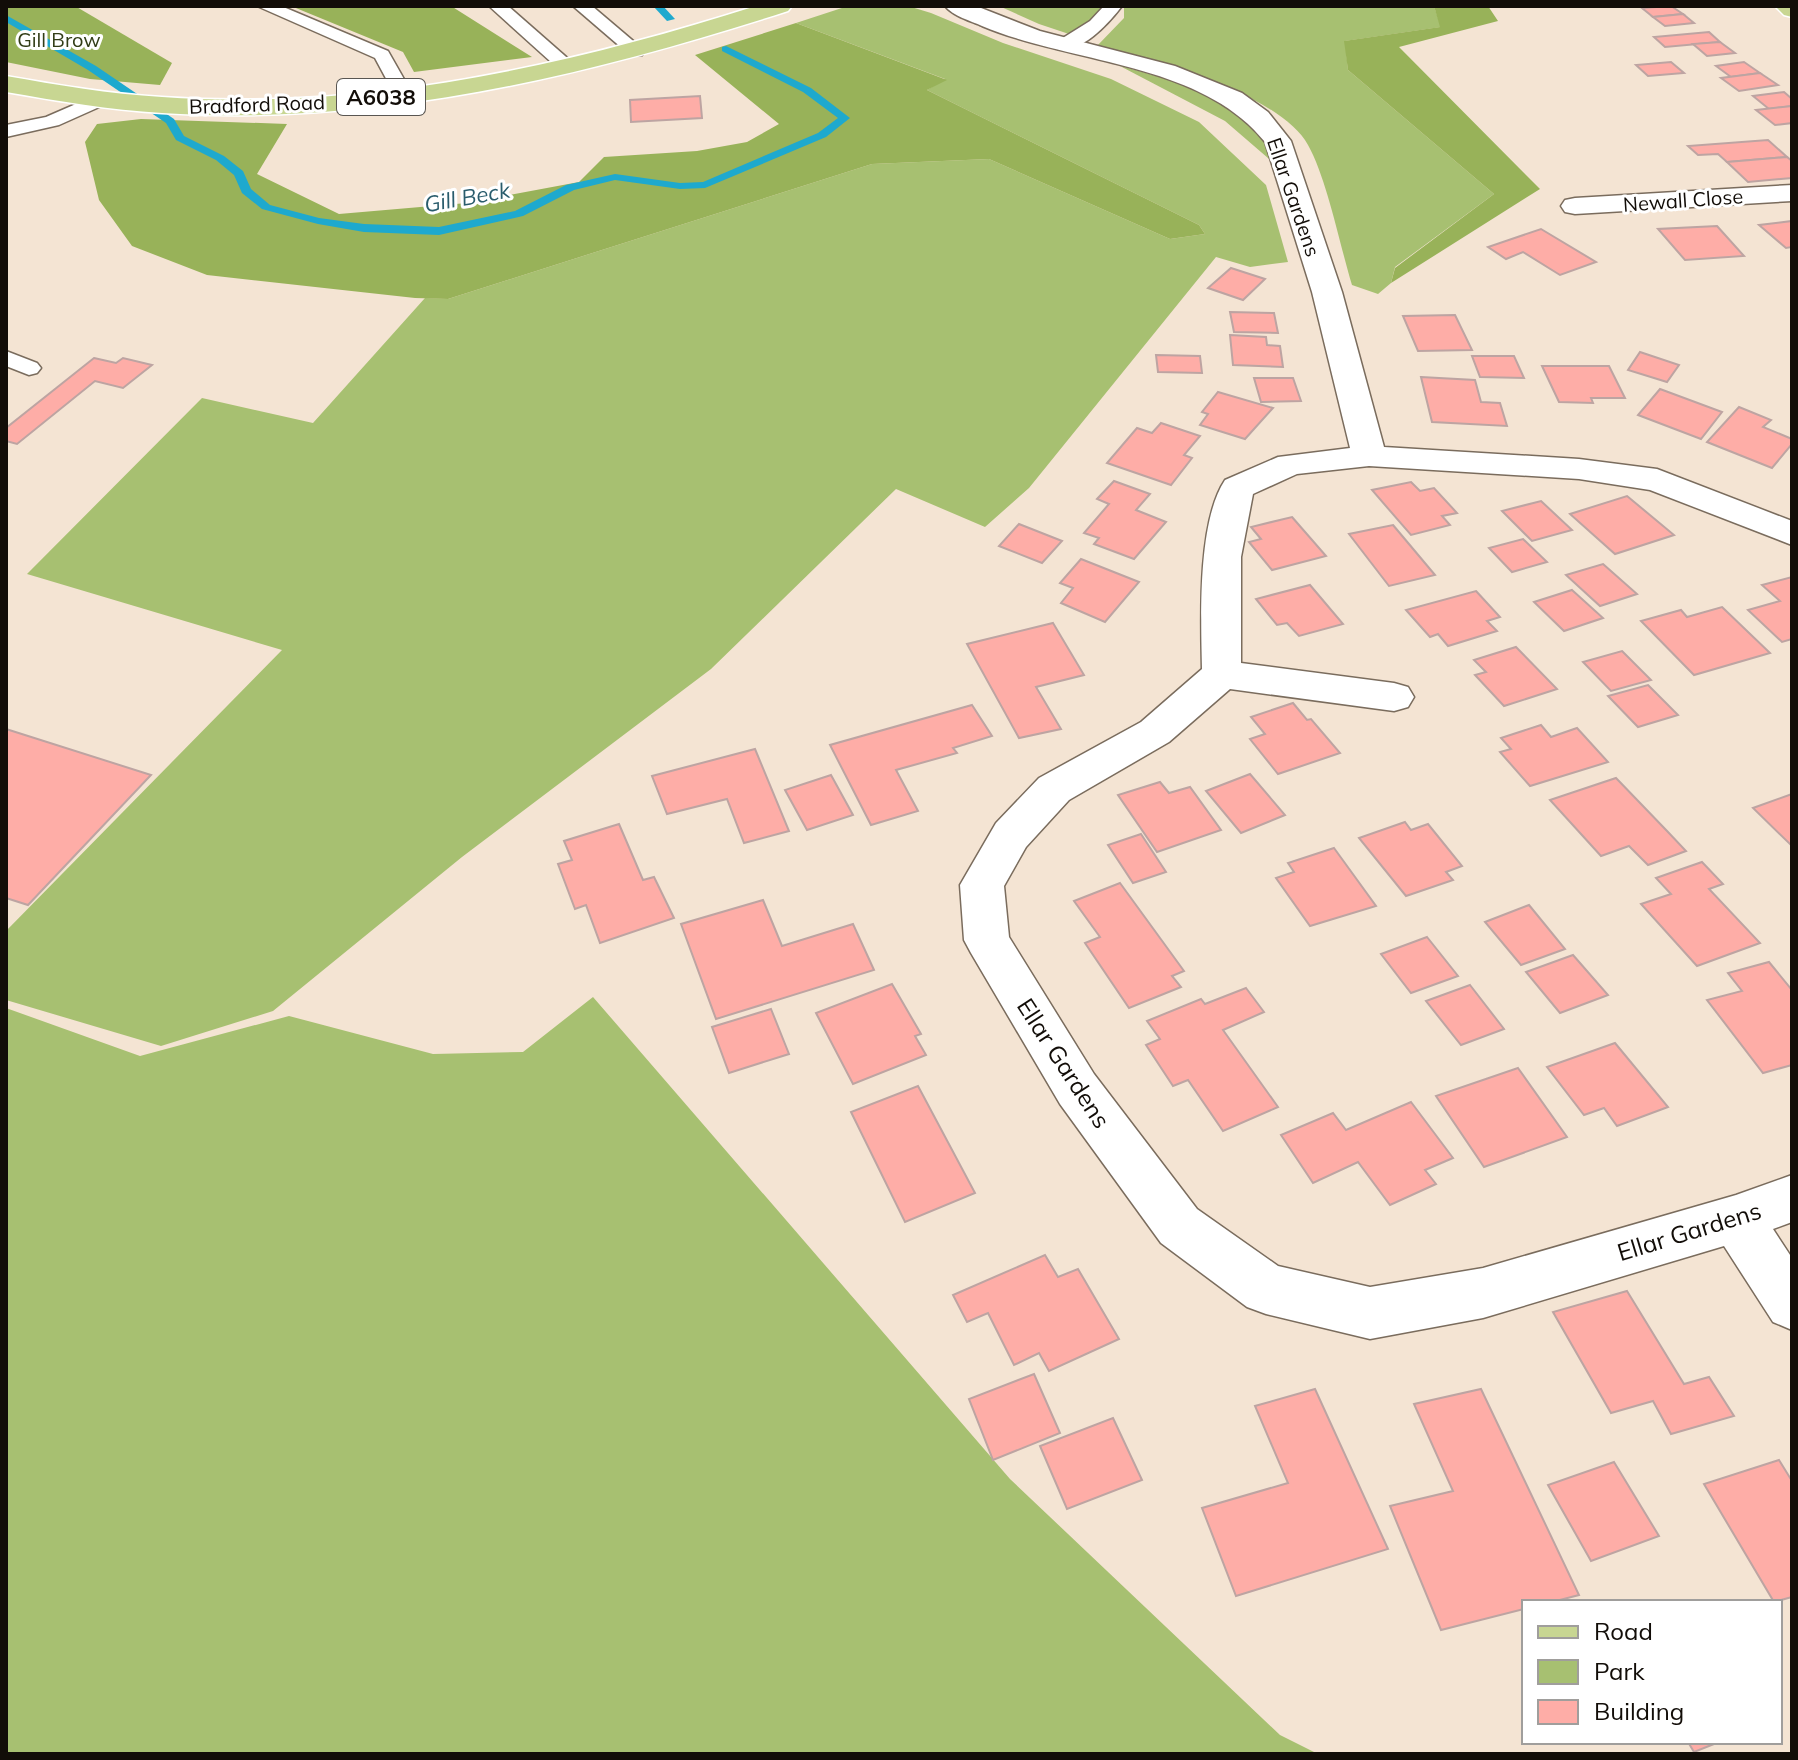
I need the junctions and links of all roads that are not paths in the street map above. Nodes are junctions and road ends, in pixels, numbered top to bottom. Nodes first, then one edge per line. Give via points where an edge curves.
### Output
1 (266, 6) edge
2 (498, 6) edge
3 (582, 6) edge
4 (780, 6) edge
5 (957, 6) edge
6 (1113, 6) edge
7 (1787, 6) edge
8 (1792, 10) edge
9 (1064, 45) junction
10 (636, 51) junction
11 (567, 67) junction
12 (6, 84) edge
13 (404, 95) junction
14 (99, 100) junction
15 (6, 131) edge
16 (1792, 193) edge
17 (1575, 206) dead end
18 (6, 358) edge
19 (29, 368) dead end
20 (1369, 456) junction
21 (1792, 534) edge
22 (1222, 674) junction
23 (1394, 697) dead end
24 (1792, 1198) edge
25 (1736, 1219) junction
26 (1792, 1304) edge

1 - 13 lane via 382,55
2 - 11 lane
3 - 10 lane
4 - 10 main road, Bradford Road / A6038
5 - 9 street, Ellar Gardens
6 - 9 lane via 1096,25
7 - 8 main road
9 - 20 street, Ellar Gardens via 1173,72 1267,122 1278,141 1327,292
10 - 11 main road, Bradford Road / A6038
11 - 13 main road, Bradford Road / A6038
12 - 14 main road, Bradford Road / A6038
13 - 14 main road, Bradford Road / A6038 via 255,106
14 - 15 lane via 52,121
16 - 17 street, Newall Close
18 - 19 lane
20 - 21 street via 1551,466 1657,480
20 - 22 street via 1290,464 1237,488 1224,526 1218,592
22 - 23 street
22 - 25 street, Ellar Gardens via 1155,732 1054,789 1011,835 982,885 987,940 1077,1089 1179,1226 1266,1289 1370,1313 1483,1293
24 - 25 street, Ellar Gardens
25 - 26 street

